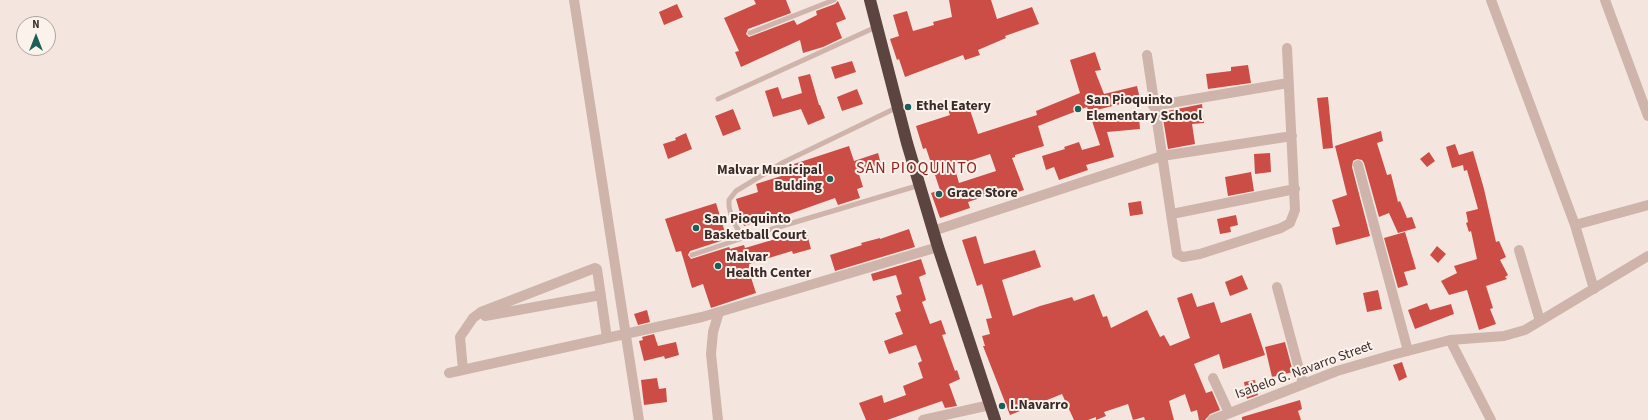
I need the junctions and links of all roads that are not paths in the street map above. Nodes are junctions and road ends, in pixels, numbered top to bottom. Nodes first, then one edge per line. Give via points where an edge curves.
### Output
1 (574, 0) edge
2 (834, 0) edge
3 (870, 0) edge
4 (1491, 0) edge
5 (1605, 0) edge
6 (877, 27) junction
7 (750, 33) dead end
8 (1287, 48) dead end
9 (1147, 55) dead end
10 (1288, 83) junction
11 (718, 98) dead end
12 (1153, 106) junction
13 (898, 107) junction
14 (1648, 116) edge
15 (1292, 136) junction
16 (1162, 156) junction
17 (1358, 165) dead end
18 (920, 186) junction
19 (1295, 189) junction
20 (1648, 205) edge
21 (1172, 214) junction
22 (1575, 225) junction
23 (933, 231) junction
24 (752, 235) junction
25 (938, 247) junction
26 (1519, 250) dead end
27 (692, 255) dead end
28 (1648, 256) edge
29 (1277, 287) dead end
30 (1594, 289) junction
31 (601, 295) junction
32 (719, 312) junction
33 (473, 318) junction
34 (1540, 321) junction
35 (626, 334) junction
36 (607, 338) junction
37 (1450, 340) junction
38 (1408, 351) junction
39 (463, 370) junction
40 (449, 373) dead end
41 (1213, 378) dead end
42 (1303, 384) junction
43 (990, 405) junction
44 (1229, 413) junction
45 (639, 420) edge
46 (718, 420) edge
47 (923, 420) edge
48 (995, 420) edge
49 (1212, 420) edge
50 (1491, 420) edge

1 - 35 street
2 - 7 lane
3 - 6 highway
4 - 22 street
5 - 14 street
6 - 11 lane
6 - 13 highway
8 - 10 street
9 - 12 street
10 - 12 street
10 - 15 street
12 - 16 street
13 - 18 highway
13 - 24 lane via 784,162 736,191 729,206 734,224 742,232
15 - 16 street
15 - 19 street
16 - 21 street
16 - 23 street
17 - 38 street
18 - 23 highway
18 - 24 lane
19 - 21 street
19 - 21 street via 1295,210 1290,223 1183,258 1177,254
20 - 22 street
22 - 30 street
23 - 25 highway
24 - 27 lane
25 - 32 street
25 - 43 highway
26 - 34 street
28 - 30 street, Isabelo G. Navarro Street
29 - 42 street
30 - 34 street, Isabelo G. Navarro Street
31 - 33 street
31 - 33 street via 595,268 481,312
31 - 36 street
32 - 35 street
32 - 46 street via 713,332 712,354
33 - 39 street via 460,337
34 - 37 street, Isabelo G. Navarro Street via 1525,330 1504,336
35 - 36 street
35 - 45 street
36 - 39 street
37 - 38 street, Isabelo G. Navarro Street
37 - 50 street
38 - 42 street, Isabelo G. Navarro Street via 1337,371
39 - 40 street
41 - 44 street
42 - 44 street, Isabelo G. Navarro Street
43 - 47 street
43 - 48 highway
44 - 49 street, Isabelo G. Navarro Street

